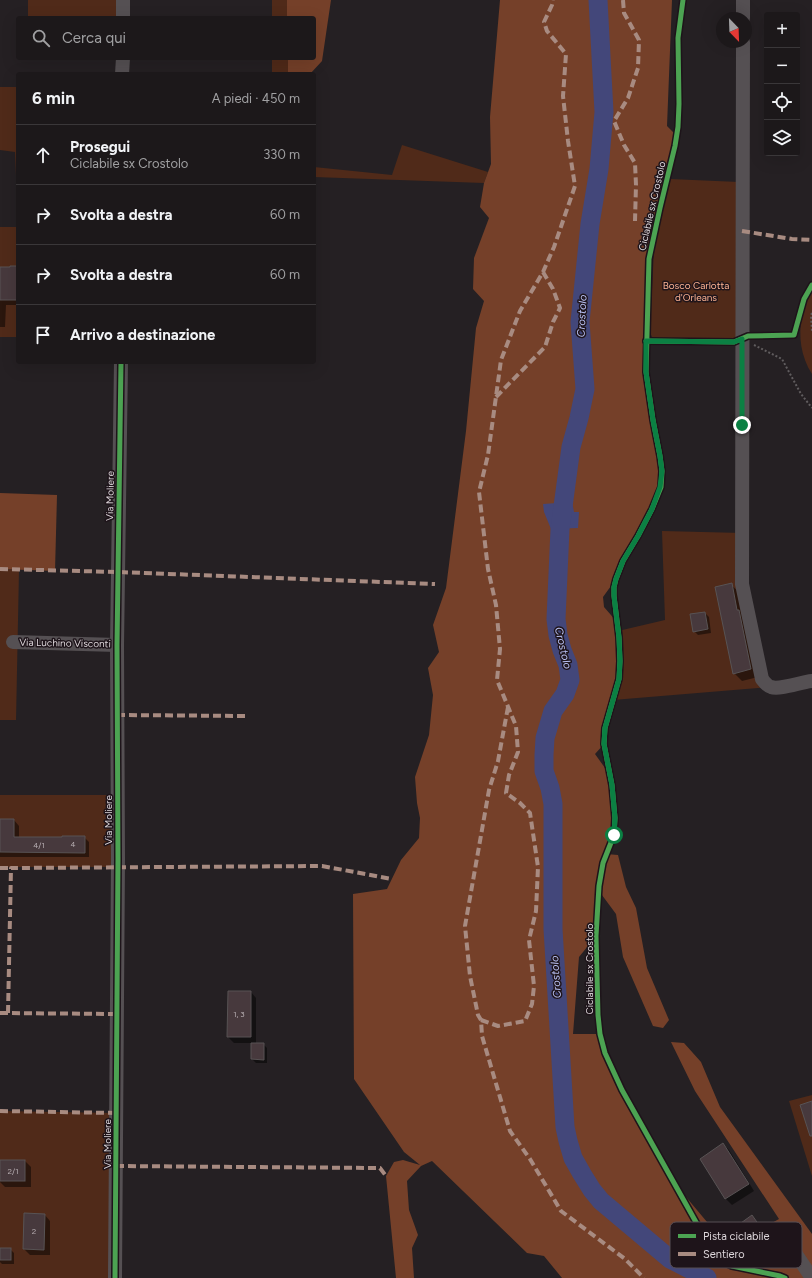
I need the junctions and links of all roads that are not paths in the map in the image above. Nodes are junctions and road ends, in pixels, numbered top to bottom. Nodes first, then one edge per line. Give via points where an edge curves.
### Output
1 (123, 0) edge
2 (743, 0) edge
3 (743, 12) edge
4 (123, 16) edge
5 (743, 48) edge
6 (123, 60) edge
7 (122, 72) edge
8 (121, 364) edge
9 (14, 642) dead end
10 (117, 645) junction
11 (812, 681) edge
12 (802, 1263) edge
13 (115, 1278) edge
14 (812, 1278) edge

1 - 4 street
2 - 3 street
5 - 11 street via 742,584 765,684 777,688
6 - 7 street
8 - 10 street, Via Moliere
9 - 10 street, Via Luchino Visconti
10 - 13 street, Via Moliere
12 - 14 street

